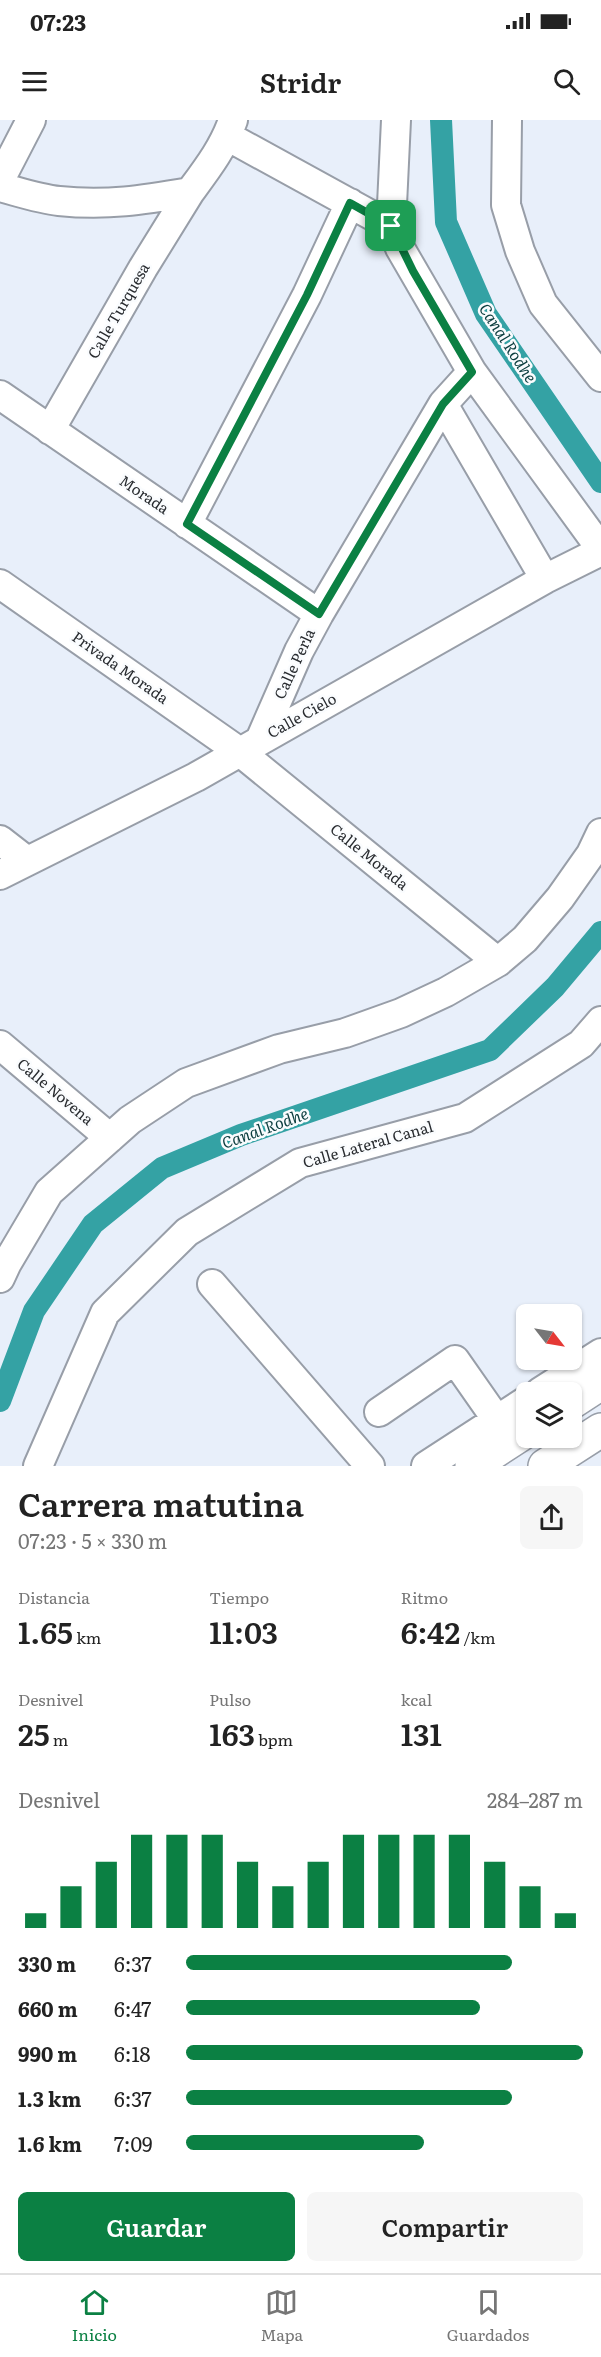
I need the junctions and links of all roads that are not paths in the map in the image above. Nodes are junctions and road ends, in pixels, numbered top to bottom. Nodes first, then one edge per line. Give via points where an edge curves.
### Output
1 (31, 120) edge
2 (396, 120) edge
3 (507, 120) edge
4 (230, 128) edge
5 (0, 180) edge
6 (0, 187) edge
7 (190, 192) junction
8 (350, 203) junction
9 (391, 226) junction
10 (472, 372) junction
11 (601, 377) edge
12 (0, 395) edge
13 (443, 404) junction
14 (50, 430) junction
15 (187, 524) junction
16 (601, 550) edge
17 (545, 579) junction
18 (0, 584) edge
19 (319, 614) junction
20 (250, 746) junction
21 (601, 833) edge
22 (0, 840) edge
23 (27, 861) junction
24 (0, 875) edge
25 (498, 962) junction
26 (601, 1021) edge
27 (0, 1045) edge
28 (110, 1138) junction
29 (2, 1266) edge
30 (212, 1284) dead end
31 (601, 1353) edge
32 (556, 1382) edge
33 (601, 1383) edge
34 (582, 1395) edge
35 (380, 1412) dead end
36 (512, 1425) edge
37 (601, 1430) edge
38 (38, 1466) edge
39 (370, 1466) edge
40 (426, 1466) edge
41 (472, 1466) edge
42 (545, 1466) edge

1 - 5 street
2 - 9 street
3 - 11 street via 506,205 520,251 543,304
4 - 7 street, Calle Turquesa
4 - 8 street
6 - 7 street via 57,201 91,203 130,203
7 - 14 street, Calle Turquesa
8 - 9 street
8 - 15 street via 307,295
9 - 10 street
10 - 13 street, Calle Perla
10 - 16 street
12 - 14 street, Morada
13 - 17 street
13 - 19 street, Calle Perla
14 - 15 street, Morada
15 - 19 street, Morada
16 - 17 street, Calle Cielo
17 - 20 street, Calle Cielo
18 - 20 street, Privada Morada
19 - 20 street, Calle Perla
20 - 23 street, Calle Cielo
20 - 25 street, Calle Morada
21 - 25 street via 560,898 525,939
22 - 23 street
23 - 24 street, Calle Cielo
25 - 28 street via 401,1013 345,1033 279,1049 186,1083
26 - 38 street, Calle Lateral Canal via 581,1044 465,1118 300,1163 187,1232 105,1313
27 - 28 street, Calle Novena
28 - 29 street via 49,1192
30 - 39 street
31 - 32 street
33 - 34 highway
35 - 36 street via 455,1360
36 - 40 street
36 - 41 highway
37 - 42 highway

